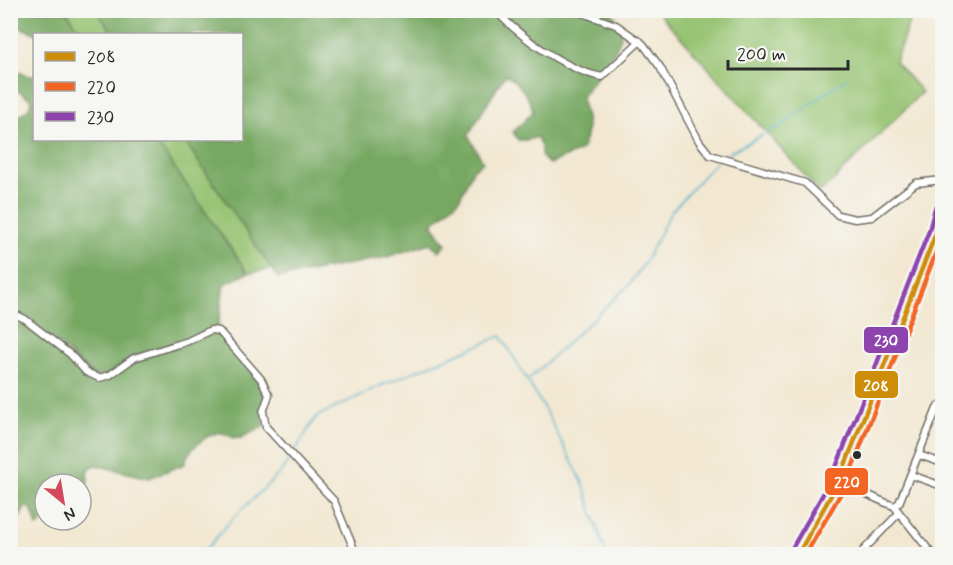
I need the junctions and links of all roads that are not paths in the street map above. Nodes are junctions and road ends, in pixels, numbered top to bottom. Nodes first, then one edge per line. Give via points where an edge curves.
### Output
1 (495, 10) edge
2 (574, 10) edge
3 (640, 41) junction
4 (942, 180) edge
5 (931, 181) junction
6 (942, 186) edge
7 (942, 210) edge
8 (942, 220) edge
9 (936, 233) junction
10 (10, 312) edge
11 (938, 406) dead end
12 (919, 454) junction
13 (942, 464) edge
14 (911, 475) junction
15 (838, 483) junction
16 (942, 486) edge
17 (894, 506) junction
18 (899, 513) junction
19 (356, 555) edge
20 (798, 555) edge
21 (860, 555) edge
22 (932, 555) edge

1 - 3 street via 550,55 587,74 602,76
2 - 3 street via 616,25
3 - 5 street via 660,67 710,155 805,183 832,211 849,219 872,217 916,183
4 - 5 street
5 - 6 street
7 - 9 main road
8 - 9 main road
9 - 15 main road
10 - 19 street via 25,319 86,372 99,378 134,358 211,330 219,331 264,383 269,395 262,412 266,427 334,501
11 - 12 street
12 - 13 street
12 - 14 street
14 - 16 street
14 - 17 street via 902,499
15 - 17 street via 846,490
15 - 20 main road
17 - 18 street
18 - 21 street
18 - 22 street

